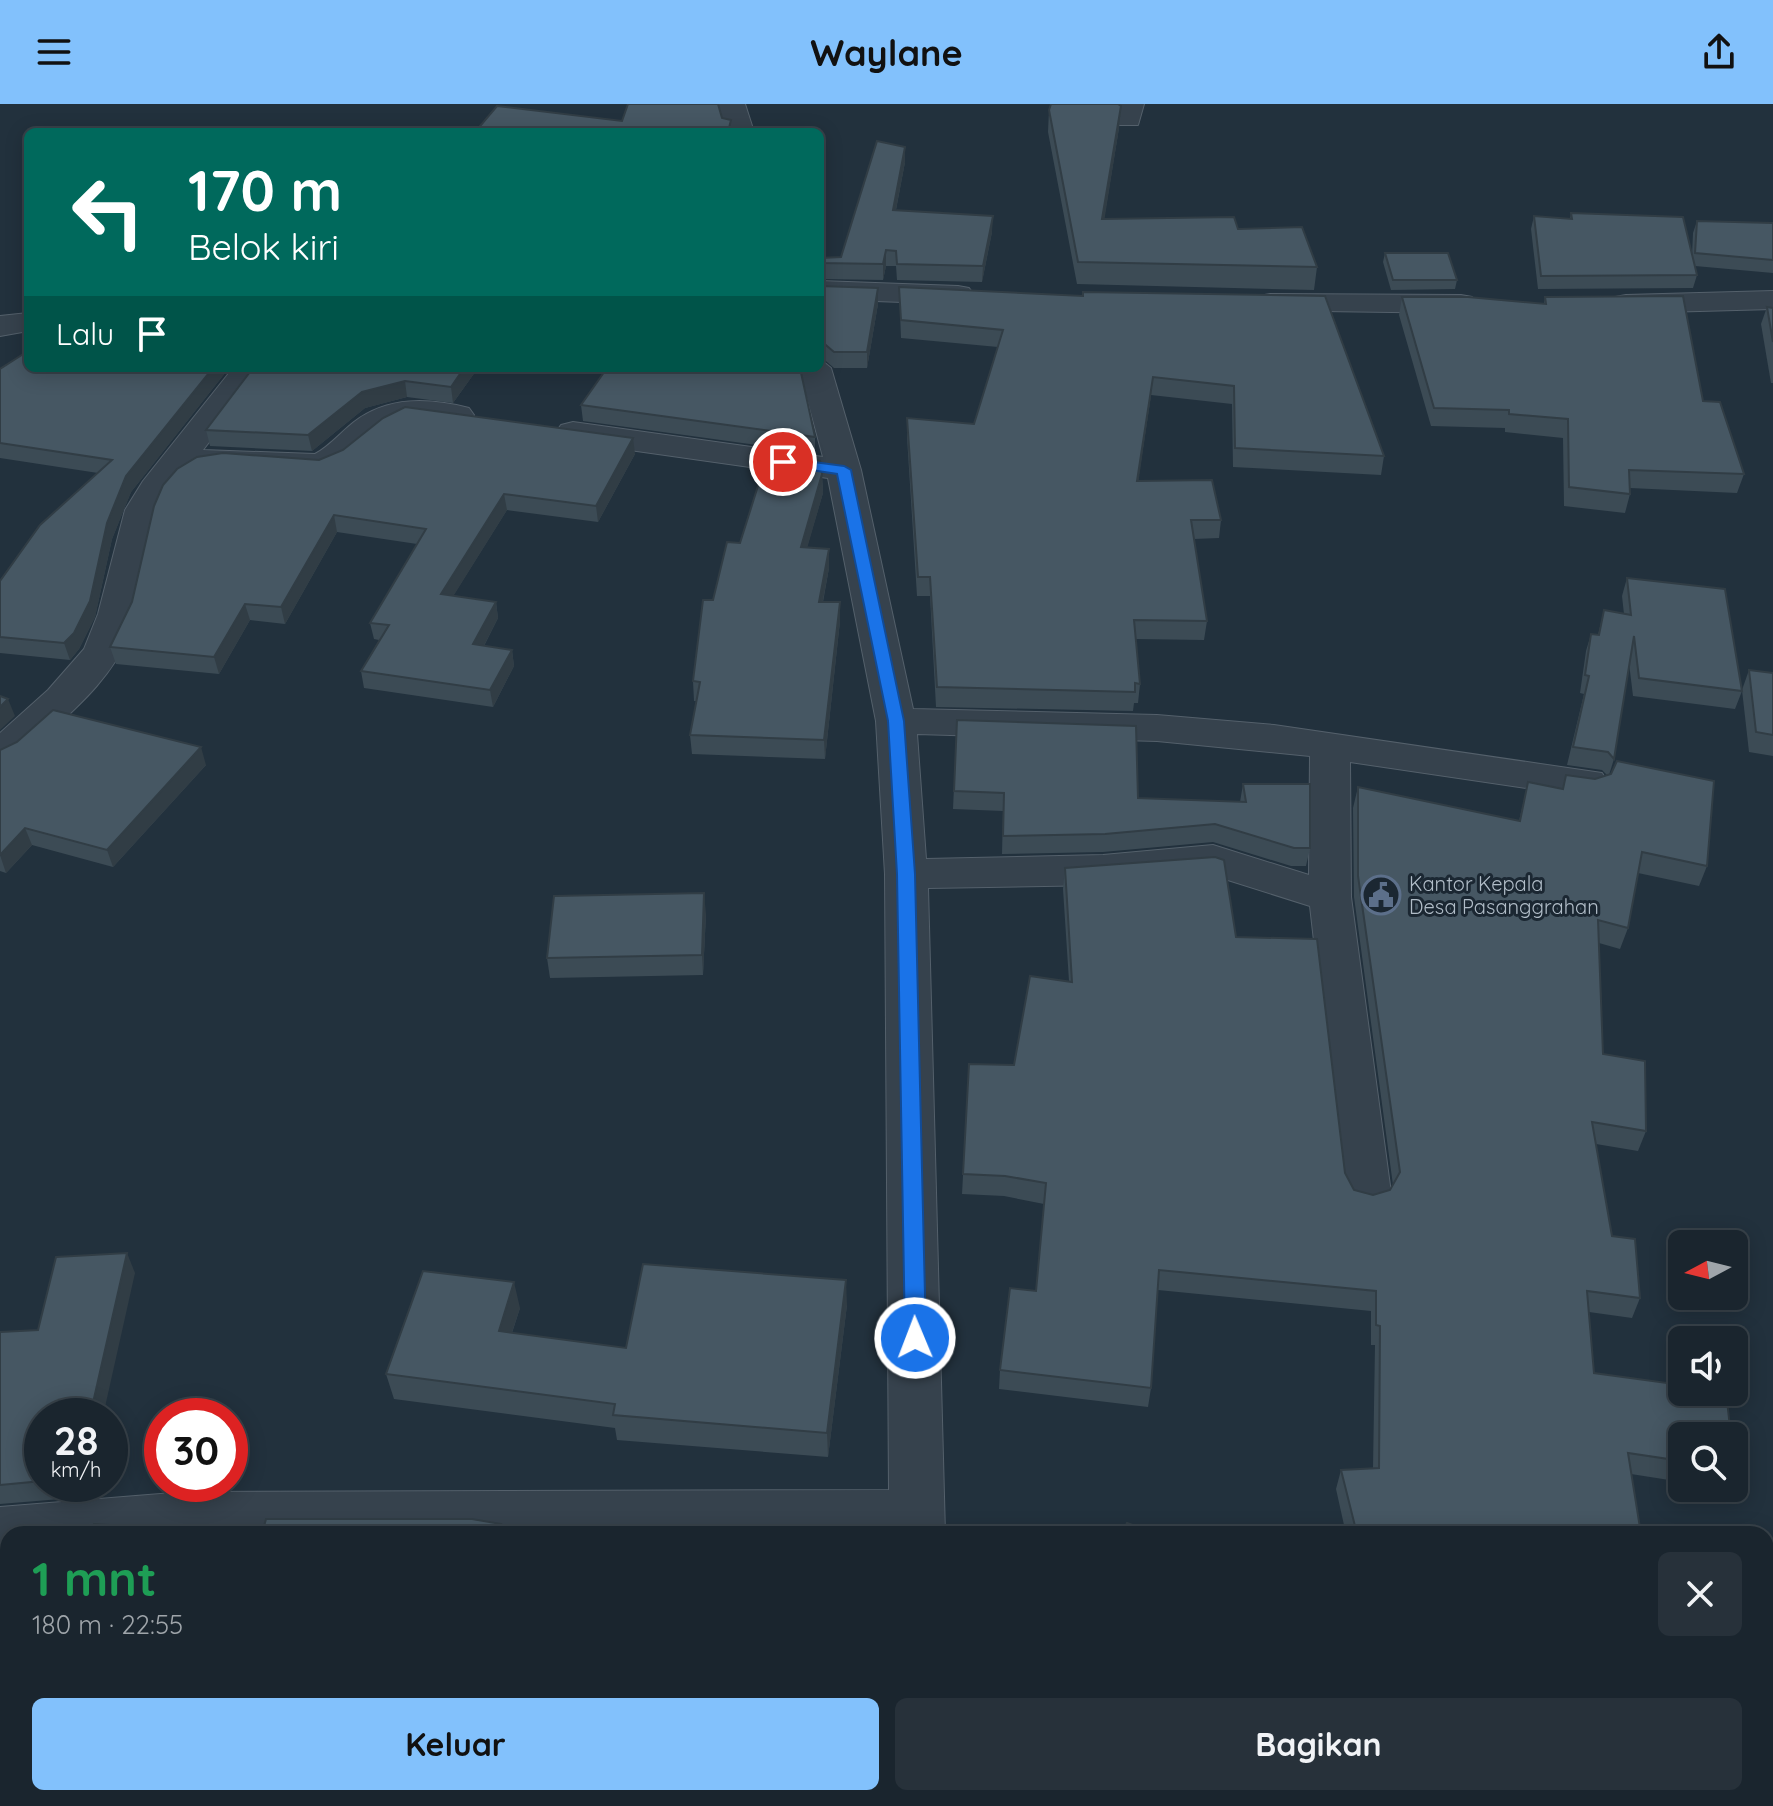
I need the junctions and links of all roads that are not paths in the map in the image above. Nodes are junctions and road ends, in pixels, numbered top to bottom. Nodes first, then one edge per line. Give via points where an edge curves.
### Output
1 (731, 104) edge
2 (739, 128) edge
3 (824, 290) edge
4 (993, 297) edge
5 (1773, 300) edge
6 (1234, 303) edge
7 (1488, 304) edge
8 (1594, 304) edge
9 (24, 323) edge
10 (0, 326) edge
11 (247, 372) edge
12 (816, 372) edge
13 (483, 419) edge
14 (546, 428) edge
15 (844, 470) junction
16 (169, 471) junction
17 (896, 721) junction
18 (1330, 745) junction
19 (0, 755) edge
20 (1588, 783) edge
21 (906, 874) junction
22 (1330, 897) junction
23 (1367, 1193) edge
24 (917, 1524) edge
25 (74, 1526) edge

1 - 2 street
3 - 4 street
5 - 8 street
6 - 7 street
9 - 10 street
11 - 16 street
12 - 15 street
13 - 16 street via 421,410 391,412 322,464 221,458
14 - 15 street
15 - 17 street
16 - 19 street via 145,502 110,635 97,659
17 - 18 street via 1157,728
17 - 21 street
18 - 20 street
18 - 22 street
21 - 22 street via 1103,870 1213,860
21 - 24 street
22 - 23 street
24 - 25 street via 185,1517

